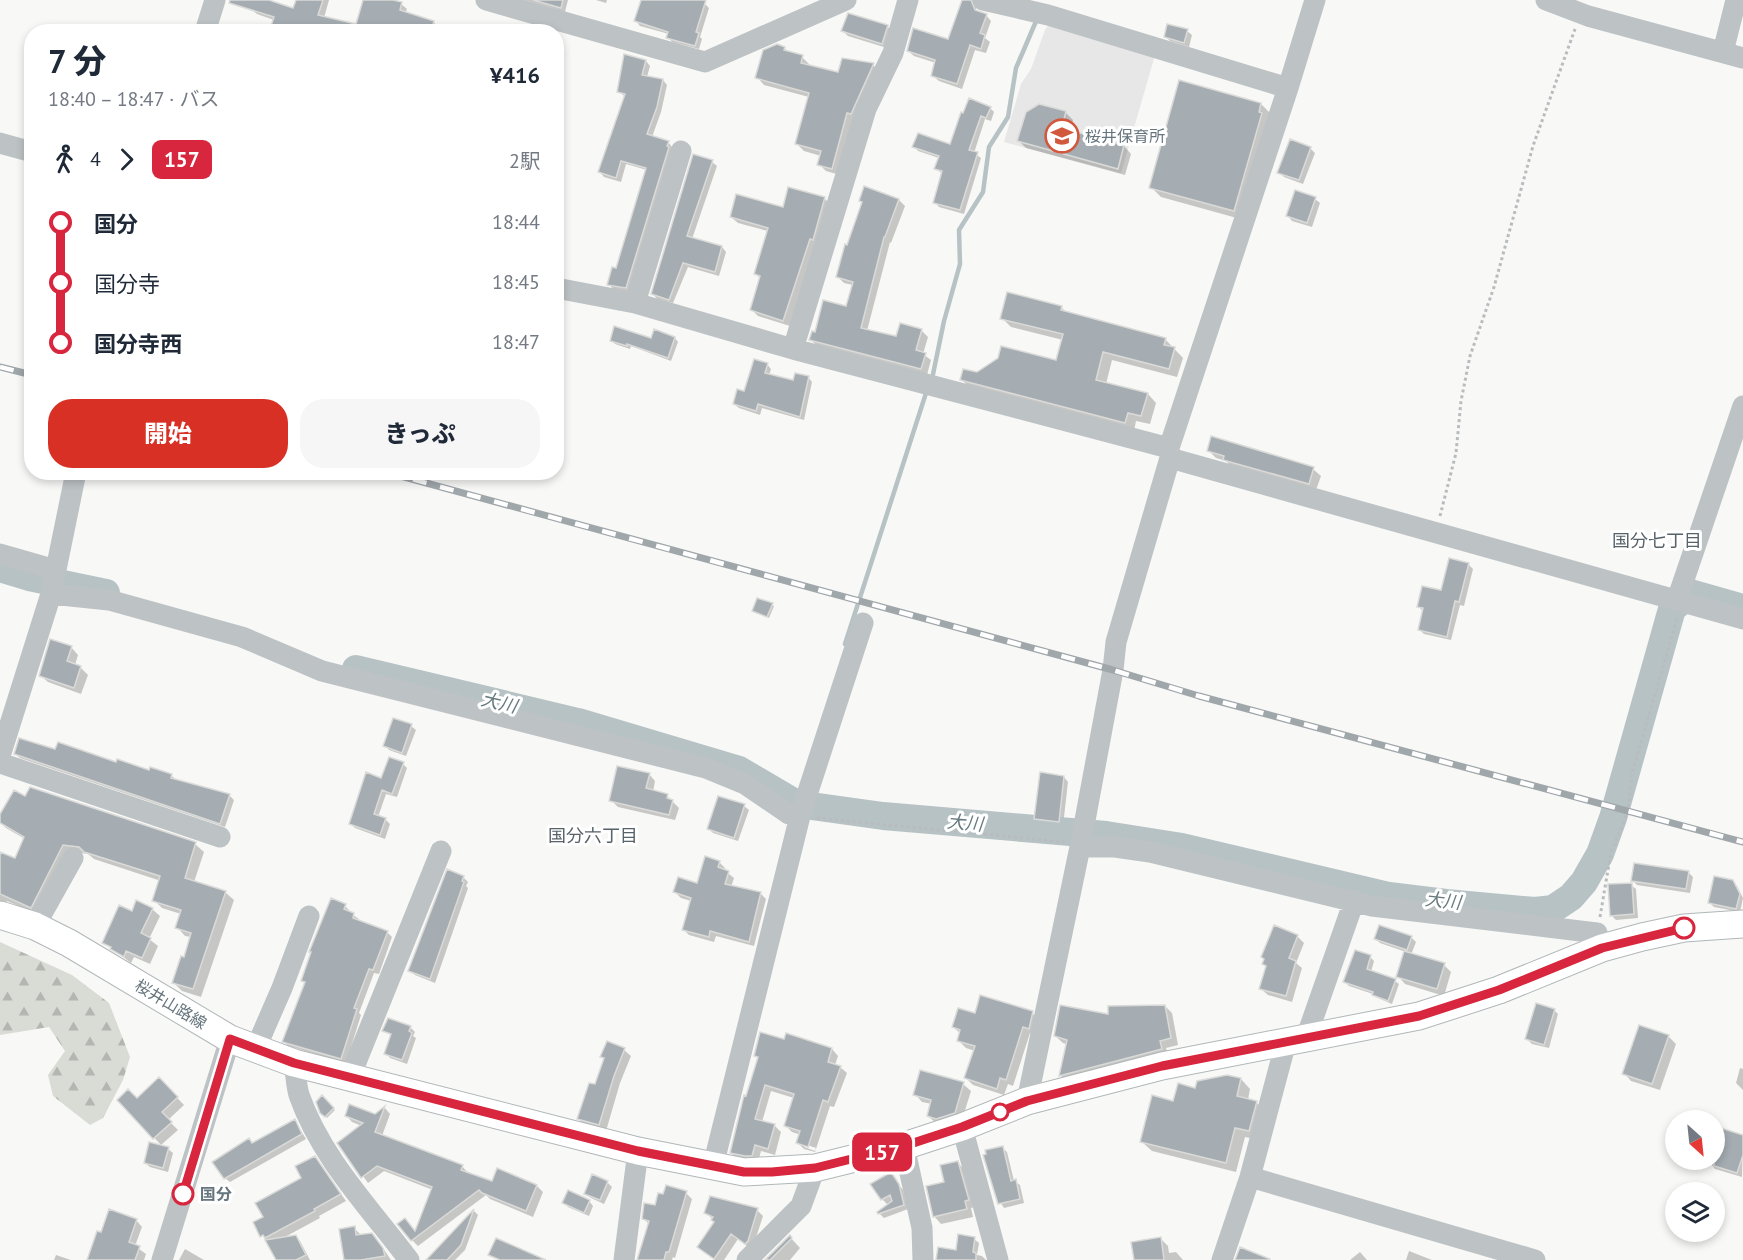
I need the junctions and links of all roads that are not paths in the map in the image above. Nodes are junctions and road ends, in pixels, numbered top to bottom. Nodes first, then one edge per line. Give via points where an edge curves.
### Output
1 (214, 0) edge
2 (846, 0) edge
3 (908, 0) edge
4 (1315, 0) edge
5 (1546, 0) edge
6 (1736, 0) edge
7 (492, 1) edge
8 (996, 2) edge
9 (207, 24) edge
10 (1733, 55) edge
11 (1288, 88) junction
12 (0, 143) edge
13 (24, 150) edge
14 (681, 151) dead end
15 (564, 290) edge
16 (635, 303) junction
17 (793, 349) junction
18 (1743, 406) edge
19 (1170, 453) junction
20 (74, 480) edge
21 (0, 554) edge
22 (56, 570) junction
23 (51, 594) junction
24 (1680, 601) junction
25 (1743, 619) edge
26 (863, 623) dead end
27 (0, 756) edge
28 (0, 763) edge
29 (800, 816) junction
30 (220, 837) dead end
31 (1080, 847) junction
32 (441, 851) dead end
33 (74, 858) dead end
34 (1353, 901) junction
35 (0, 915) edge
36 (309, 916) dead end
37 (1743, 924) edge
38 (35, 926) junction
39 (1600, 941) junction
40 (230, 1039) junction
41 (1296, 1040) junction
42 (255, 1050) junction
43 (294, 1063) junction
44 (350, 1077) junction
45 (1027, 1101) junction
46 (962, 1127) junction
47 (904, 1146) junction
48 (638, 1151) junction
49 (713, 1166) junction
50 (815, 1168) junction
51 (1250, 1177) junction
52 (1524, 1259) edge
53 (162, 1260) edge
54 (410, 1260) edge
55 (624, 1260) edge
56 (747, 1260) edge
57 (923, 1260) edge
58 (998, 1260) edge
59 (1222, 1260) edge

1 - 9 street
2 - 7 street via 705,62
3 - 17 street via 893,53 866,109
4 - 11 street
5 - 10 street via 1581,14
6 - 10 street
8 - 11 street
11 - 19 street
12 - 13 street
14 - 16 street
15 - 16 street
16 - 17 street
17 - 19 street
18 - 24 street
19 - 24 street
19 - 31 street via 1116,642
20 - 22 street
21 - 22 street
22 - 23 street
23 - 27 street
23 - 29 street via 109,600 242,637 322,670 706,768 745,784 789,814
24 - 25 street
26 - 29 street
28 - 30 street
29 - 49 street
31 - 34 street via 1150,852
31 - 45 street
32 - 44 street
33 - 38 street
34 - 39 street
34 - 41 street
35 - 38 main road, 桜井山路線
36 - 42 street
37 - 39 main road, 桜井山路線
38 - 40 main road, 桜井山路線
39 - 41 main road, 桜井山路線 via 1499,990 1419,1016
40 - 42 main road, 桜井山路線
40 - 53 street
41 - 45 main road, 桜井山路線 via 1162,1066
41 - 51 street
42 - 43 main road, 桜井山路線
43 - 44 main road, 桜井山路線
43 - 54 street via 298,1093 318,1136 355,1192
44 - 48 main road, 桜井山路線
45 - 46 main road, 桜井山路線
46 - 47 main road, 桜井山路線
46 - 58 street
47 - 50 main road, 桜井山路線
47 - 57 street via 922,1228
48 - 49 main road, 桜井山路線
48 - 55 street
49 - 50 main road, 桜井山路線 via 744,1172
50 - 56 street via 801,1206
51 - 52 street
51 - 59 street

